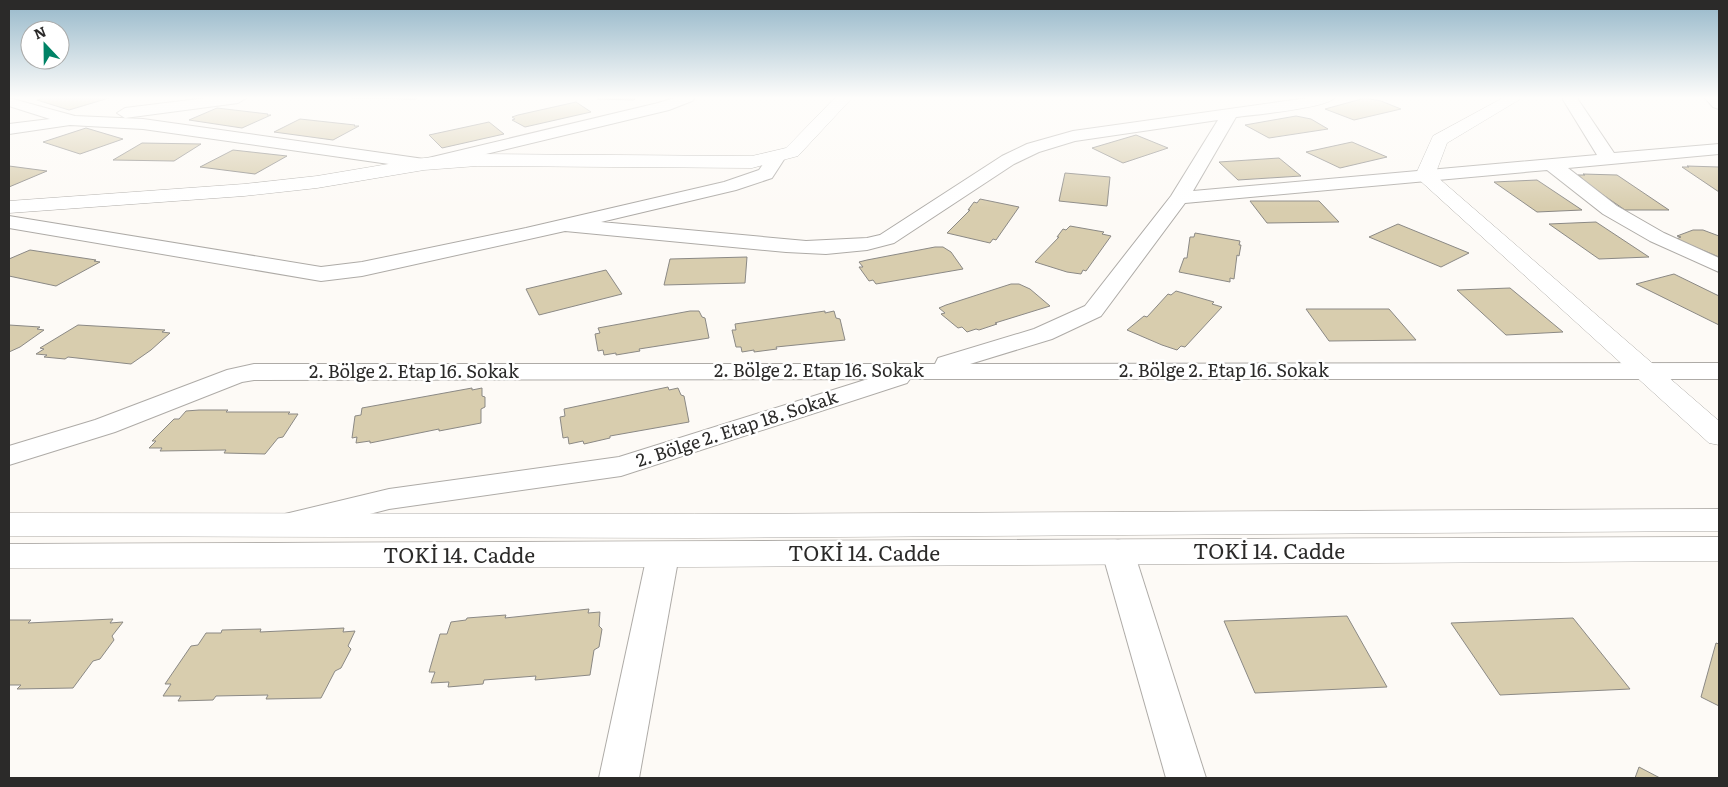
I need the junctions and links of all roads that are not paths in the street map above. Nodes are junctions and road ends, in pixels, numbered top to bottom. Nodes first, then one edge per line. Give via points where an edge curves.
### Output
1 (218, 135) edge
2 (545, 135) edge
3 (809, 135) edge
4 (1082, 135) edge
5 (1217, 135) edge
6 (1448, 135) edge
7 (1593, 135) edge
8 (1719, 149) edge
9 (776, 158) junction
10 (1609, 159) junction
11 (424, 164) junction
12 (1551, 164) junction
13 (1426, 176) junction
14 (1179, 198) junction
15 (9, 207) edge
16 (9, 222) edge
17 (566, 225) junction
18 (1719, 266) edge
19 (921, 370) junction
20 (1643, 371) junction
21 (1719, 371) edge
22 (1719, 436) edge
23 (9, 456) edge
24 (1719, 520) edge
25 (9, 525) edge
26 (283, 526) junction
27 (1719, 549) edge
28 (1118, 552) junction
29 (663, 555) junction
30 (9, 556) edge
31 (619, 778) edge
32 (1186, 778) edge

1 - 11 street
2 - 11 street
3 - 9 main road via 792,152
4 - 17 street via 1033,148 1008,160 887,239 865,245 829,248 786,246
5 - 14 street, 2. Bölge 2. Etap 18. Sokak
6 - 13 main road via 1439,140
7 - 10 street
8 - 10 street
9 - 11 main road via 752,162 477,160
9 - 17 street via 766,174 729,186
10 - 12 street
11 - 15 main road via 317,182 244,190
12 - 13 street
12 - 18 street via 1610,210 1657,237
13 - 14 street
13 - 20 main road
14 - 19 street, 2. Bölge 2. Etap 18. Sokak via 1093,311 1042,334
16 - 17 street via 321,274 362,269
19 - 20 street, 2. Bölge 2. Etap 16. Sokak
19 - 23 street, 2. Bölge 2. Etap 16. Sokak via 254,372 236,375 105,426
19 - 26 street, 2. Bölge 2. Etap 18. Sokak via 621,466 389,499
20 - 21 street, 2. Bölge 2. Etap 16. Sokak
20 - 22 main road
24 - 26 main road, TOKİ 14. Cadde
25 - 26 main road, TOKİ 14. Cadde
27 - 28 main road, TOKİ 14. Cadde
28 - 29 main road, TOKİ 14. Cadde
28 - 32 street
29 - 30 main road, TOKİ 14. Cadde
29 - 31 street

